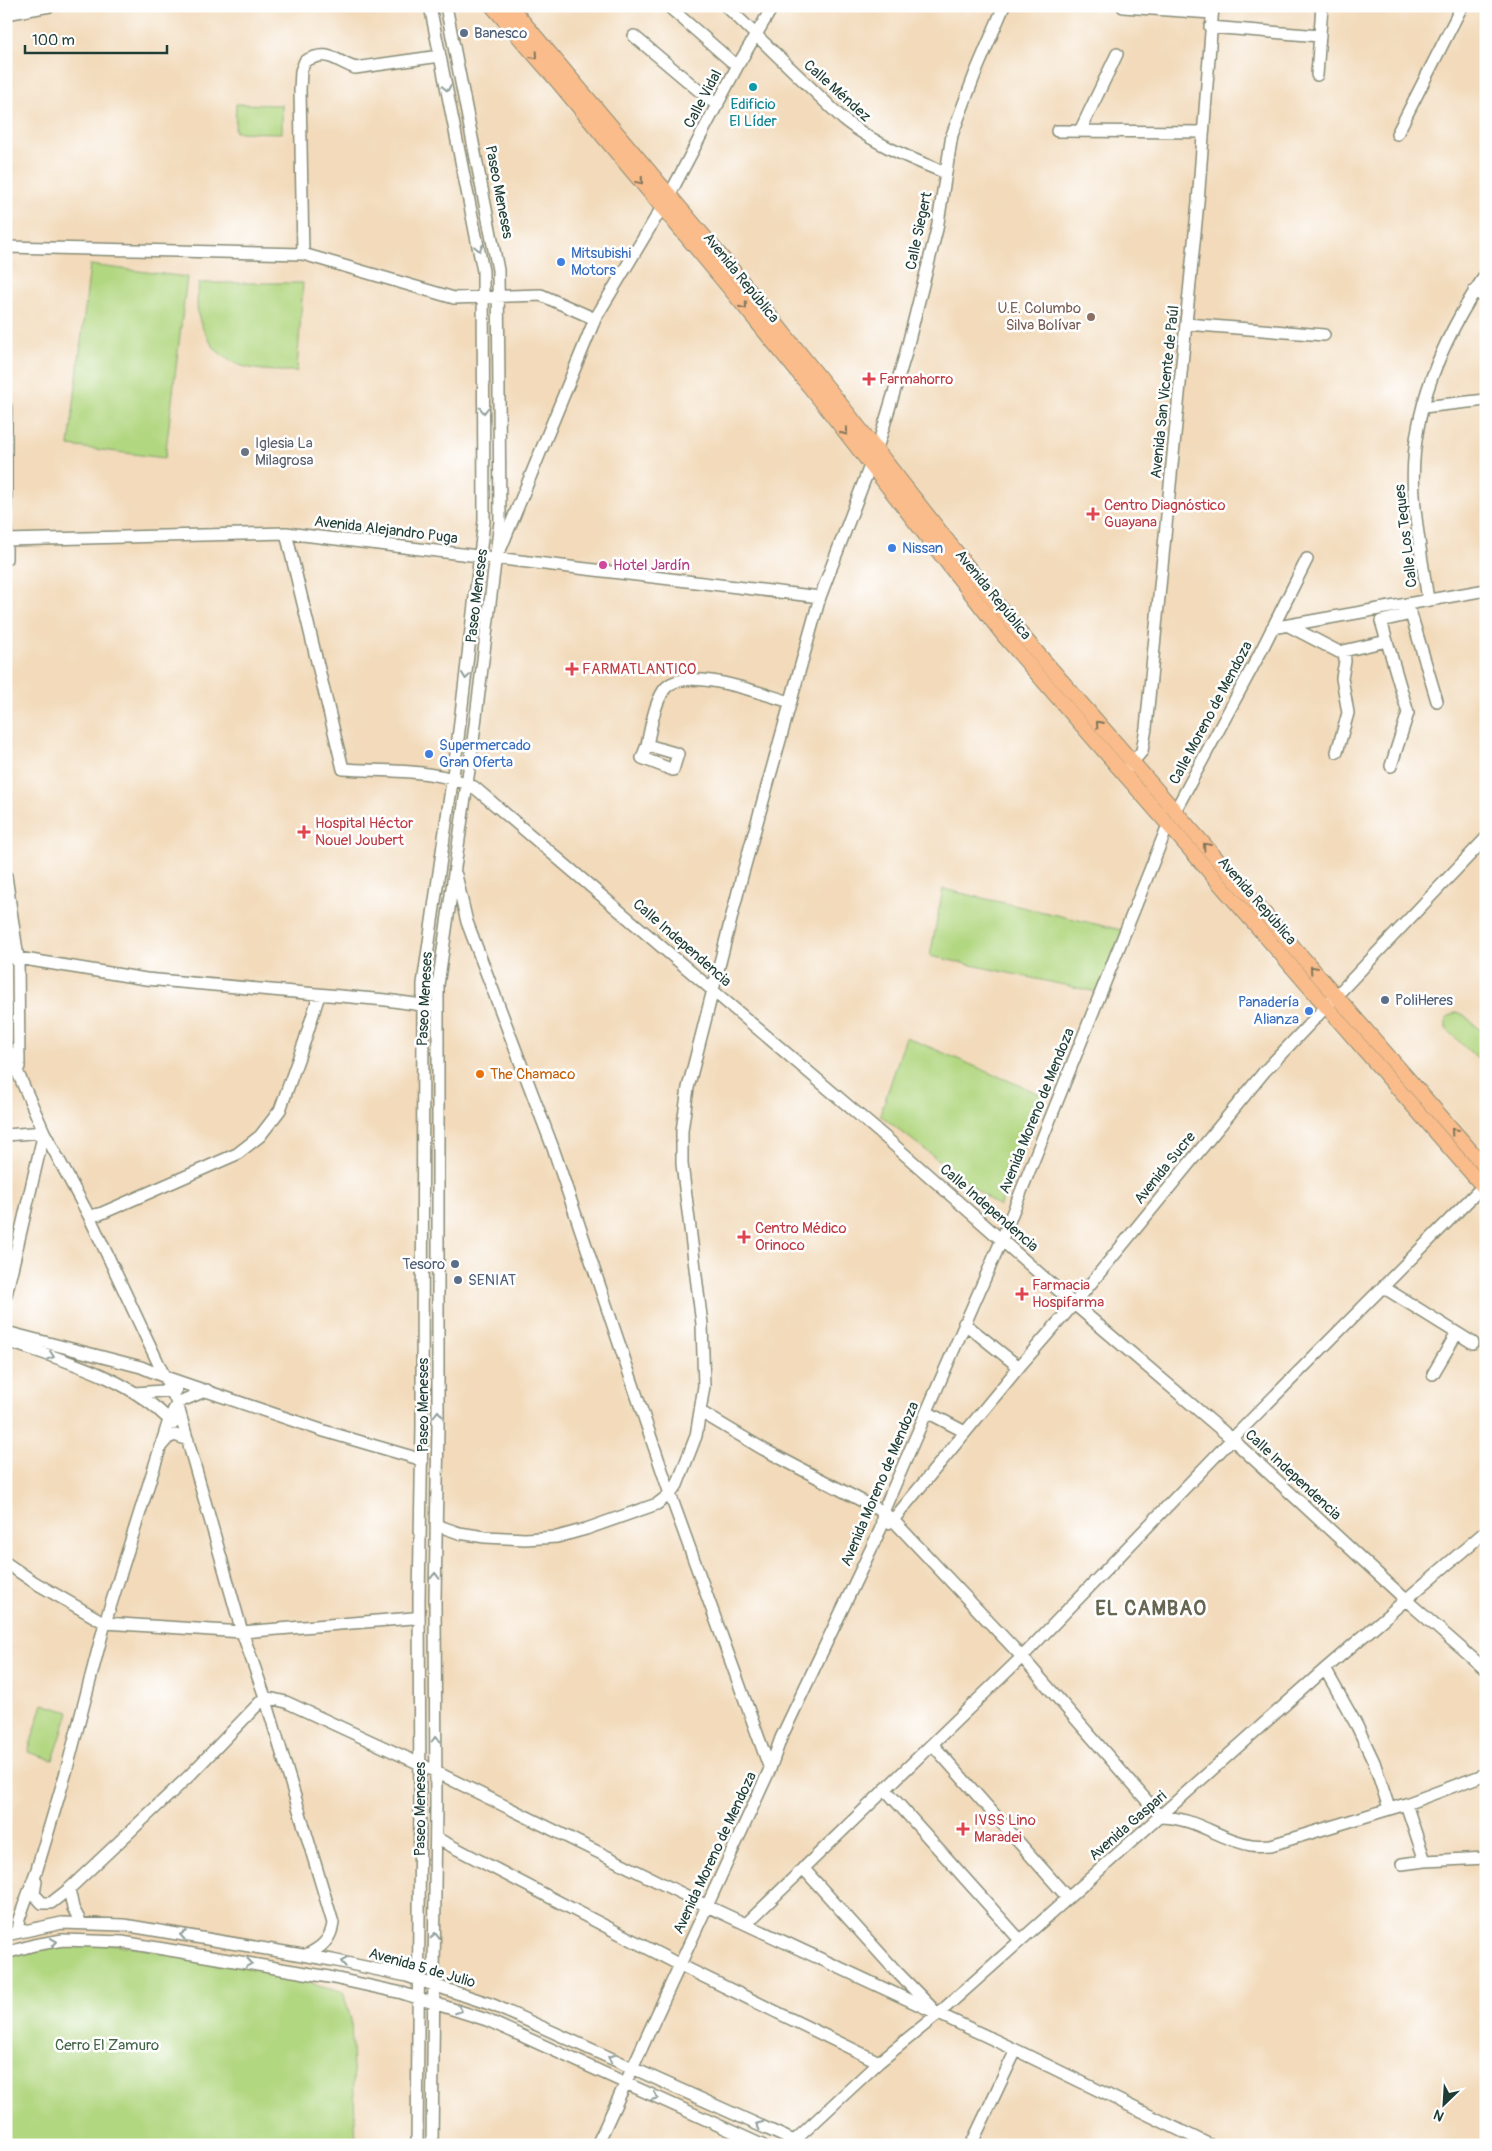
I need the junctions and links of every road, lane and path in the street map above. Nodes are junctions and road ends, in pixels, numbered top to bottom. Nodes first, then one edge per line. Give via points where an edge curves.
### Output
1 (13, 6) edge
2 (49, 6) edge
3 (430, 6) edge
4 (446, 6) edge
5 (492, 6) edge
6 (510, 6) edge
7 (668, 6) edge
8 (726, 6) edge
9 (773, 6) edge
10 (1322, 6) edge
11 (1462, 6) edge
12 (1001, 7) edge
13 (1123, 7) edge
14 (1212, 10) edge
15 (6, 13) edge
16 (1210, 27) junction
17 (756, 35) junction
18 (634, 36) dead end
19 (1320, 36) junction
20 (1117, 54) dead end
21 (440, 56) junction
22 (738, 65) junction
23 (1316, 75) dead end
24 (718, 104) junction
25 (1057, 131) dead end
26 (1080, 131) junction
27 (1203, 132) junction
28 (1397, 134) dead end
29 (946, 173) junction
30 (670, 194) junction
31 (662, 207) junction
32 (6, 247) edge
33 (303, 254) junction
34 (1486, 274) edge
35 (1474, 291) junction
36 (484, 297) junction
37 (500, 298) junction
38 (1486, 298) edge
39 (596, 319) junction
40 (1186, 324) junction
41 (1324, 335) dead end
42 (1486, 400) edge
43 (6, 407) edge
44 (1423, 407) junction
45 (876, 449) junction
46 (870, 464) junction
47 (286, 533) junction
48 (7, 540) edge
49 (481, 557) junction
50 (6, 559) edge
51 (497, 559) junction
52 (1307, 559) dead end
53 (1486, 590) edge
54 (820, 597) junction
55 (1428, 600) junction
56 (1289, 626) junction
57 (1272, 628) junction
58 (1387, 641) junction
59 (1344, 651) junction
60 (1437, 701) dead end
61 (790, 702) junction
62 (646, 745) dead end
63 (1337, 752) dead end
64 (1391, 766) dead end
65 (1128, 768) junction
66 (460, 781) junction
67 (1175, 811) junction
68 (1168, 825) junction
69 (1486, 838) edge
70 (454, 869) junction
71 (6, 876) edge
72 (12, 958) edge
73 (714, 990) junction
74 (319, 995) junction
75 (1336, 996) junction
76 (422, 1005) junction
77 (1326, 1006) junction
78 (438, 1008) junction
79 (6, 1046) edge
80 (19, 1071) junction
81 (44, 1132) junction
82 (6, 1135) edge
83 (1486, 1168) edge
84 (1484, 1188) edge
85 (90, 1216) junction
86 (1002, 1239) junction
87 (1383, 1287) junction
88 (6, 1295) edge
89 (1074, 1304) junction
90 (964, 1323) junction
91 (6, 1332) edge
92 (1457, 1333) junction
93 (6, 1338) edge
94 (1473, 1343) dead end
95 (141, 1367) junction
96 (1019, 1367) junction
97 (1434, 1374) dead end
98 (164, 1377) junction
99 (170, 1390) junction
100 (207, 1390) junction
101 (135, 1392) junction
102 (177, 1403) junction
103 (701, 1412) junction
104 (927, 1412) junction
105 (169, 1420) junction
106 (965, 1432) junction
107 (1232, 1439) junction
108 (188, 1440) junction
109 (160, 1447) junction
110 (422, 1462) junction
111 (670, 1494) junction
112 (884, 1512) junction
113 (894, 1520) junction
114 (436, 1525) junction
115 (880, 1528) junction
116 (1486, 1531) edge
117 (6, 1563) edge
118 (1406, 1600) junction
119 (419, 1620) junction
120 (105, 1623) junction
121 (242, 1632) junction
122 (1022, 1657) junction
123 (1325, 1669) junction
124 (1486, 1670) edge
125 (265, 1697) junction
126 (932, 1745) junction
127 (420, 1764) junction
128 (770, 1769) junction
129 (436, 1772) junction
130 (1486, 1774) edge
131 (885, 1789) junction
132 (1406, 1804) junction
133 (1389, 1808) junction
134 (1161, 1817) junction
135 (436, 1838) junction
136 (1486, 1858) edge
137 (1425, 1861) junction
138 (1402, 1864) dead end
139 (803, 1868) junction
140 (37, 1869) junction
141 (68, 1889) junction
142 (1068, 1898) junction
143 (707, 1906) junction
144 (81, 1923) junction
145 (746, 1924) junction
146 (12, 1933) edge
147 (1020, 1940) junction
148 (6, 1953) edge
149 (306, 1955) junction
150 (680, 1965) junction
151 (418, 1980) junction
152 (434, 1984) junction
153 (418, 1998) junction
154 (434, 2002) junction
155 (938, 2014) junction
156 (1016, 2050) junction
157 (879, 2062) junction
158 (632, 2067) junction
159 (624, 2082) junction
160 (796, 2143) edge
161 (417, 2145) edge
162 (432, 2145) edge
163 (597, 2145) edge
164 (762, 2145) edge
165 (971, 2145) edge
166 (1210, 2145) edge

1 - 15 street
2 - 15 street
3 - 21 street, Paseo Meneses
4 - 37 street, Paseo Meneses via 496,255
5 -> 31 main road, Avenida República
6 - 30 main road, Avenida República
7 - 22 street
8 - 17 street, Calle Méndez
9 - 17 street, Calle Vidal
10 - 19 street
11 - 28 street
12 - 29 street, Calle Siegert via 957,119
13 - 14 street
14 - 16 street, Avenida San Vicente de Paúl
16 - 19 street
16 - 27 street, Avenida San Vicente de Paúl
17 - 22 street, Calle Vidal
17 - 29 street, Calle Méndez via 844,120 863,134 878,144
18 - 24 street
19 - 23 street
20 - 26 street
21 - 33 street via 355,68 334,56 317,54 304,61 300,90
21 -> 36 street, Paseo Meneses via 481,258
22 - 24 street, Calle Vidal
24 - 30 street, Calle Vidal
25 - 26 street
26 - 27 street
27 - 40 street, Avenida San Vicente de Paúl
29 - 45 street, Calle Siegert via 934,244
30 - 31 street, Calle Vidal
30 - 45 main road, Avenida República
31 - 39 street, Calle Vidal
31 -> 46 main road, Avenida República
32 - 33 street
33 - 36 street via 454,298
34 - 35 street, Calle Los Teques
35 - 38 street
35 - 44 street, Calle Los Teques via 1449,334
36 - 37 street
36 -> 49 street, Paseo Meneses via 484,521
37 - 39 street via 541,294
37 - 51 street, Paseo Meneses via 500,522
39 - 51 street, Calle Vidal
40 - 41 street
40 - 65 street, Avenida San Vicente de Paúl via 1146,728 1142,751
42 - 44 street
43 - 48 street
44 - 55 street, Calle Los Teques via 1414,457 1414,493
45 - 46 street, Calle Siegert
65 -> 45 main road, Avenida República
46 - 54 street, Calle Siegert
46 - 65 main road, Avenida República via 1004,636
47 - 48 street, Avenida Alejandro Puga
47 - 49 street, Avenida Alejandro Puga
47 - 66 street via 343,769 426,774
48 - 50 street
49 - 51 street, Avenida Alejandro Puga
49 -> 66 street, Paseo Meneses
51 - 54 street, Avenida Alejandro Puga
51 - 66 street, Paseo Meneses
52 - 57 street, Calle Moreno de Mendoza
53 - 55 street
54 - 61 street, Calle Siegert
55 - 56 street
56 - 57 street
56 - 59 street via 1339,652
57 - 67 street, Calle Moreno de Mendoza
58 - 59 street
58 - 60 street via 1381,621 1411,614
58 - 64 street via 1408,713
59 - 63 street via 1342,678 1348,713
61 - 62 street via 708,680 676,681 665,688 658,702
61 - 73 street, Calle Siegert
65 - 67 main road, Avenida República
65 - 68 main road, Avenida República
66 - 70 street, Paseo Meneses
66 - 73 street, Calle Independencia via 485,795
66 - 76 street, Paseo Meneses via 425,957
75 -> 67 main road, Avenida República
68 - 77 main road, Avenida República
68 - 86 street, Avenida Moreno de Mendoza
69 - 75 street, Avenida Sucre
70 - 78 street, Paseo Meneses via 441,959
70 - 111 street via 467,922 553,1148
71 - 72 street
72 - 74 street via 146,979
72 - 80 street
73 - 86 street, Calle Independencia
73 - 103 street, Calle Siegert via 688,1088 682,1131 682,1164 702,1334 704,1386
74 - 76 street
74 - 85 street via 280,1110 260,1136 237,1154
75 - 77 street, Avenida Sucre
83 -> 75 main road, Avenida República
76 - 78 street
76 - 110 street, Paseo Meneses
77 - 84 main road, Avenida República
77 - 89 street, Avenida Sucre via 1264,1072
114 -> 78 street, Paseo Meneses
79 - 80 street
80 - 81 street
81 - 82 street
81 - 85 street
81 - 88 street
84 - 87 street
85 - 98 street
86 - 89 street, Calle Independencia
86 - 90 street, Avenida Moreno de Mendoza
87 - 92 street
87 - 107 street
89 - 96 street, Avenida Sucre
89 - 107 street, Calle Independencia
90 - 96 street
90 - 104 street, Avenida Moreno de Mendoza
91 - 95 street
92 - 94 street
92 - 97 street
93 -> 101 street via 105,1376
95 - 98 street
95 - 101 street via 150,1382
96 - 106 street, Avenida Sucre
98 - 99 street
98 - 100 street
99 - 100 street
99 - 101 street
99 - 102 street
100 - 102 street
100 - 110 street
101 - 105 street via 156,1406
102 - 105 street
102 - 108 street
103 - 111 street, Calle Siegert via 696,1436
103 - 112 street
104 - 106 street
104 - 112 street, Avenida Moreno de Mendoza
105 - 108 street
105 - 109 street
106 - 113 street, Avenida Sucre
107 - 118 street, Calle Independencia
107 - 122 street
108 - 109 street via 175,1435
108 - 121 street
109 - 120 street
110 - 119 street, Paseo Meneses
111 - 114 street via 638,1513 557,1537 485,1537
111 - 128 street
112 - 113 street
112 - 115 street, Avenida Moreno de Mendoza
113 - 115 street, Avenida Sucre
113 - 122 street
129 -> 114 street, Paseo Meneses
115 - 128 street, Avenida Moreno de Mendoza via 780,1738
116 - 118 street, Avenida Gaspari
117 - 120 street
118 - 123 street, Avenida Gaspari
118 - 124 street, Calle Independencia
119 - 121 street
119 - 127 street, Paseo Meneses
120 - 121 street
120 - 140 street
121 - 125 street
122 - 126 street
122 - 134 street
123 - 133 street via 1374,1762
123 - 134 street, Avenida Gaspari
125 - 127 street via 286,1702
125 - 141 street via 189,1776
125 - 149 street via 333,1923 332,1933 319,1950
126 - 131 street
126 - 142 street
127 - 129 street
127 - 151 street, Paseo Meneses
128 - 143 street, Avenida Moreno de Mendoza
129 - 135 street, Paseo Meneses
129 - 143 street
130 - 132 street
131 - 139 street
131 - 147 street
132 - 133 street
132 - 137 street
133 - 134 street via 1271,1845 1252,1845 1187,1820
134 - 142 street, Avenida Gaspari
135 - 150 street
152 -> 135 street, Paseo Meneses
136 - 137 street
137 - 138 street
139 - 145 street
139 - 155 street
140 - 141 street via 34,1894 42,1902 52,1903
140 - 146 street
141 - 144 street
142 - 147 street, Avenida Gaspari
143 - 145 street
143 - 150 street, Avenida Moreno de Mendoza
144 - 146 street, Avenida 5 de Julio via 54,1924
149 -> 144 street, Avenida 5 de Julio via 150,1929
145 - 155 street
147 - 155 street, Avenida Gaspari
148 -> 153 street, Avenida 5 de Julio via 63,1940 122,1942 329,1976
151 -> 149 street, Avenida 5 de Julio
150 - 157 street
150 - 158 street, Avenida Moreno de Mendoza
151 - 152 street, Avenida 5 de Julio
151 - 153 street, Paseo Meneses
152 - 154 street, Paseo Meneses
158 -> 152 street, Avenida 5 de Julio via 493,2004
153 - 154 street, Avenida 5 de Julio
153 - 161 street, Paseo Meneses
154 -> 159 street, Avenida 5 de Julio via 494,2023
154 - 162 street, Paseo Meneses
155 - 156 street
155 - 157 street, Avenida Gaspari
156 - 165 street
156 - 166 street
157 - 160 street, Avenida Gaspari
158 - 159 street, Avenida Moreno de Mendoza
160 -> 158 street, Avenida 5 de Julio
159 - 163 street, Avenida Moreno de Mendoza
159 -> 164 street, Avenida 5 de Julio

